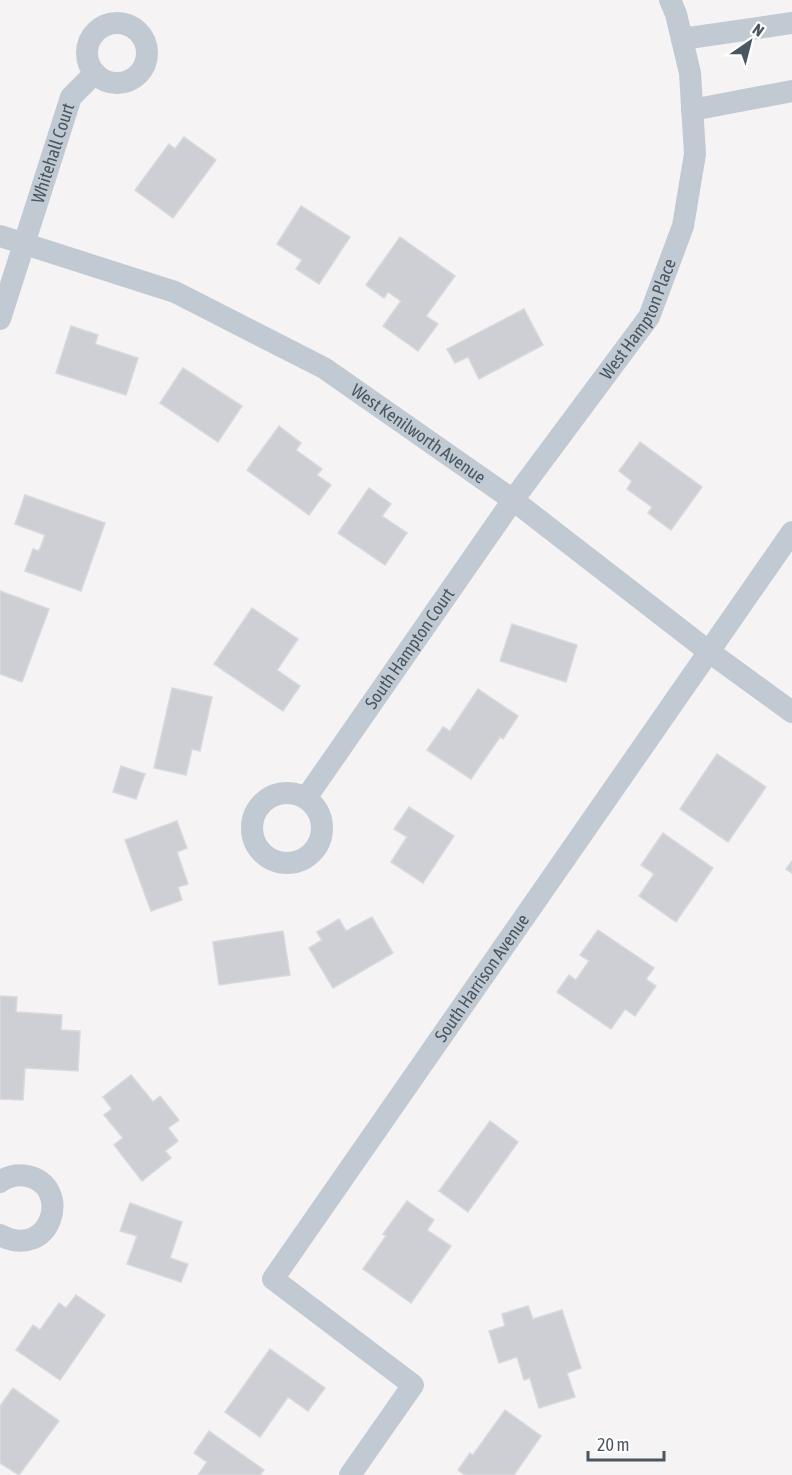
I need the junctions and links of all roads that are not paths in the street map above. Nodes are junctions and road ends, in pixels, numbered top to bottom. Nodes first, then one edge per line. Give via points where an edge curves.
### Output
1 (670, 0) edge
2 (792, 23) edge
3 (682, 39) junction
4 (94, 73) dead end
5 (792, 91) edge
6 (692, 110) junction
7 (0, 236) edge
8 (24, 242) junction
9 (0, 319) edge
10 (513, 500) junction
11 (792, 532) edge
12 (708, 651) junction
13 (792, 712) edge
14 (306, 798) dead end
15 (0, 1182) edge
16 (0, 1235) edge
17 (350, 1475) edge

1 - 3 street, West Hampton Place
2 - 3 street
3 - 6 street, West Hampton Place via 690,73
4 - 8 street, Whitehall Court via 71,97
5 - 6 street
6 - 10 street, West Hampton Place via 695,154 683,226 648,317
7 - 8 street, West Kenilworth Avenue
8 - 9 street, Whitehall Court
8 - 10 street, West Kenilworth Avenue via 175,292 324,368
10 - 12 street, West Kenilworth Avenue
10 - 14 street, South Hampton Court
11 - 12 street, South Harrison Avenue
12 - 13 street, West Kenilworth Avenue
12 - 17 street, South Harrison Avenue via 273,1279 413,1385
15 - 16 street via 16,1175 29,1176 41,1182 53,1205 52,1218 36,1238 10,1240

